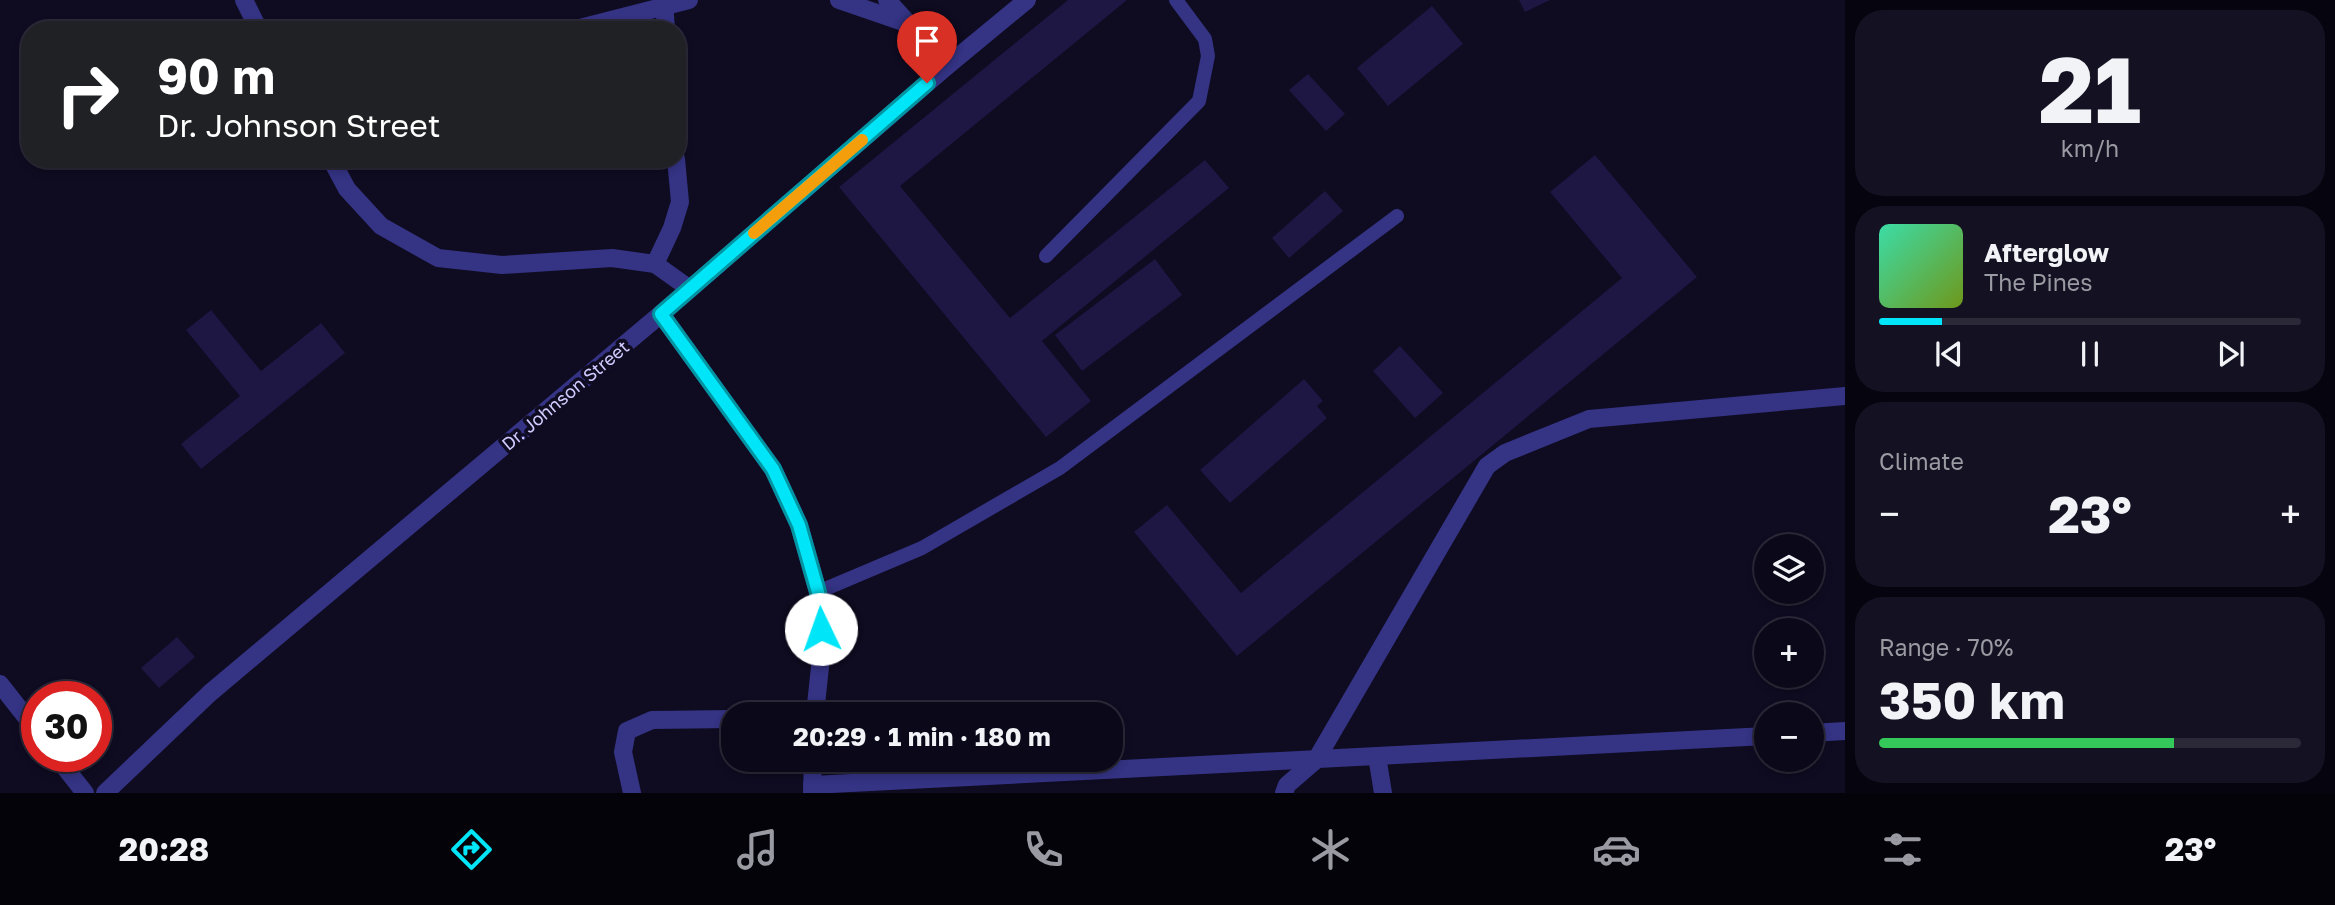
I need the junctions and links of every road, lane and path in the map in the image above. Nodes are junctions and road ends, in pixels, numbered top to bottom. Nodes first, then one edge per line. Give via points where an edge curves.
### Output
1 (244, 0) edge
2 (689, 0) edge
3 (839, 0) edge
4 (887, 0) edge
5 (1027, 0) edge
6 (1176, 0) edge
7 (664, 3) edge
8 (254, 21) edge
9 (603, 21) edge
10 (665, 21) edge
11 (909, 24) junction
12 (947, 66) junction
13 (336, 168) edge
14 (677, 168) edge
15 (1397, 216) dead end
16 (1046, 256) dead end
17 (655, 264) junction
18 (690, 289) junction
19 (661, 314) junction
20 (1845, 396) edge
21 (818, 592) junction
22 (0, 684) edge
23 (816, 702) edge
24 (21, 711) edge
25 (721, 719) edge
26 (1845, 732) edge
27 (1824, 733) edge
28 (1754, 737) edge
29 (1377, 756) junction
30 (1316, 760) junction
31 (69, 772) edge
32 (812, 789) edge
33 (85, 793) edge
34 (105, 793) edge
35 (632, 793) edge
36 (1284, 793) edge
37 (1383, 793) edge

1 - 8 street
2 - 7 street
3 - 11 street
4 - 11 street
5 - 12 street, Dr. Johnson Street
6 - 16 lane via 1205,39 1208,56 1199,101
7 - 9 street
7 - 10 street
11 - 12 street
12 - 18 street, Dr. Johnson Street
13 - 17 street via 347,189 381,226 438,258 502,265 612,258
14 - 17 street via 680,202
15 - 21 lane via 1060,468 922,548
17 - 18 street
18 - 19 street, Dr. Johnson Street
19 - 21 street via 773,469 799,525
19 - 34 street, Dr. Johnson Street via 210,693
20 - 30 street via 1588,419 1505,453 1487,466
21 - 23 street via 822,648
22 - 24 street
25 - 35 street via 652,720 627,731 624,752
26 - 27 street
28 - 29 street
29 - 30 street
29 - 37 street
30 - 32 street
30 - 36 street
31 - 33 street

